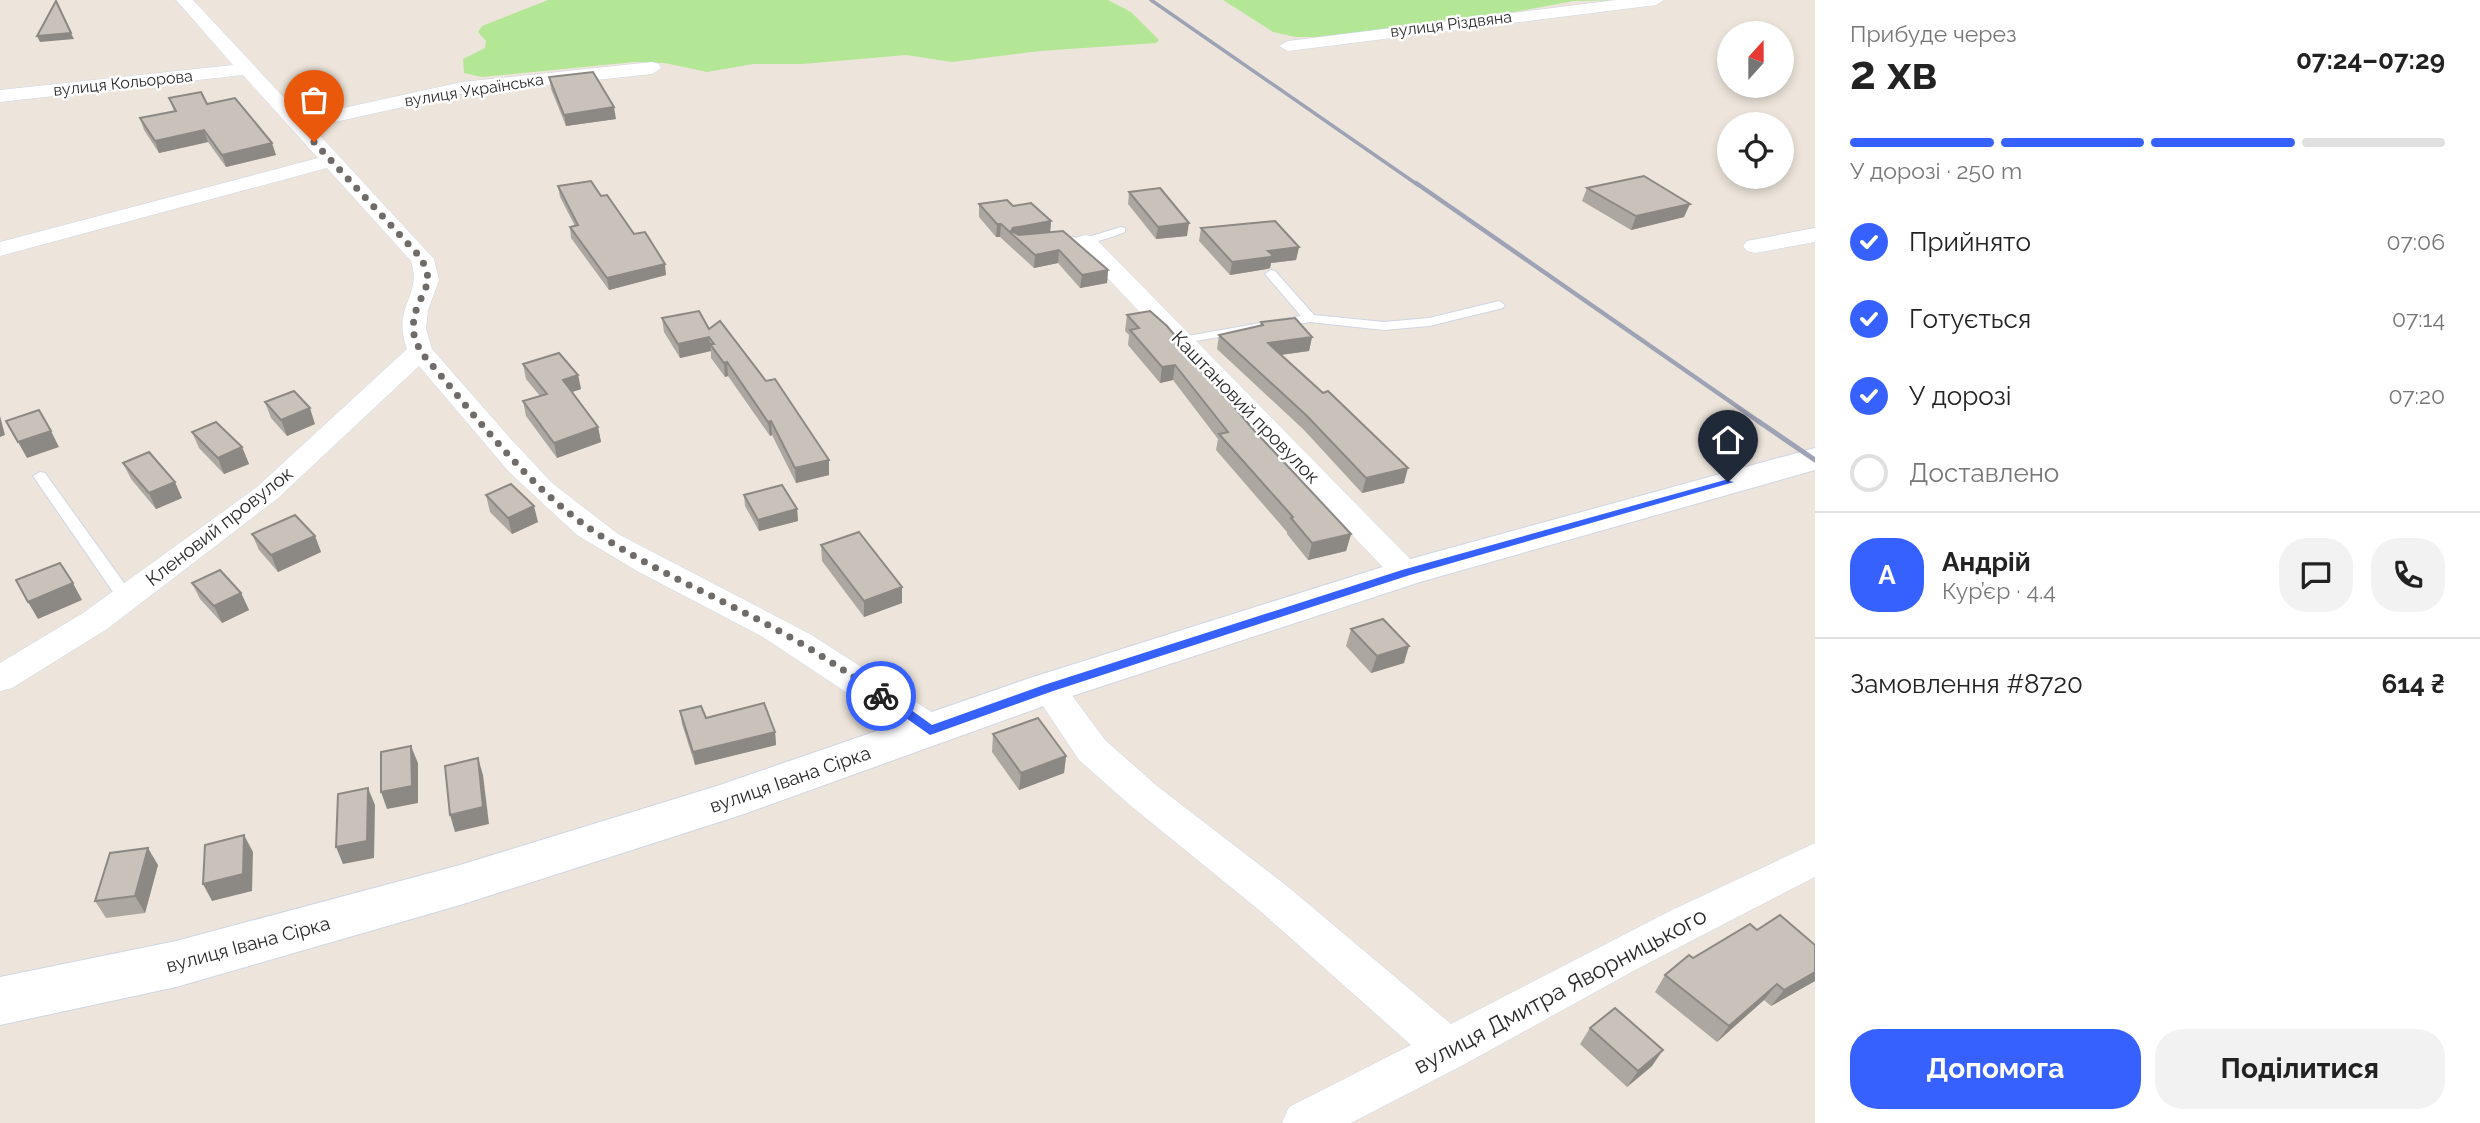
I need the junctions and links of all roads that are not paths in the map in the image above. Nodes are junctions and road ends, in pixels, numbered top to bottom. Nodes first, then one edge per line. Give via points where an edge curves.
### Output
1 (184, 0) edge
2 (1656, 0) edge
3 (1288, 46) dead end
4 (652, 68) dead end
5 (246, 69) junction
6 (0, 96) edge
7 (298, 124) junction
8 (330, 161) junction
9 (1121, 230) dead end
10 (1815, 235) edge
11 (1040, 240) edge
12 (1086, 242) junction
13 (1755, 246) dead end
14 (0, 249) edge
15 (1271, 274) dead end
16 (1499, 305) dead end
17 (1310, 318) junction
18 (1182, 341) junction
19 (420, 351) junction
20 (1815, 459) edge
21 (40, 476) dead end
22 (1406, 573) junction
23 (126, 598) junction
24 (0, 679) edge
25 (1048, 688) junction
26 (930, 730) junction
27 (1815, 859) edge
28 (0, 1001) edge
29 (1449, 1050) junction
30 (1305, 1123) edge

1 - 5 street
2 - 3 street, вулиця Різдвяна
4 - 7 street, вулиця Українська via 462,88
5 - 6 street, вулиця Кольорова
5 - 7 street
7 - 8 street
8 - 14 street
8 - 19 street via 422,259 429,280 414,315 413,332
9 - 12 lane
10 - 13 street
11 - 12 lane
12 - 18 street, Каштановий провулок
15 - 17 lane
16 - 17 lane via 1398,325
17 - 18 lane
18 - 22 street, Каштановий провулок
19 - 23 street, Кленовий провулок via 267,493
19 - 26 street via 533,480 587,527 844,670
20 - 22 street, вулиця Івана Сірка
21 - 23 lane
22 - 25 street, вулиця Івана Сірка
23 - 24 street, Кленовий провулок
25 - 26 street, вулиця Івана Сірка
25 - 29 street via 1092,750
26 - 28 street, вулиця Івана Сірка via 725,802 460,885 176,964
27 - 29 street, вулиця Дмитра Яворницького via 1734,897
29 - 30 street, вулиця Дмитра Яворницького

